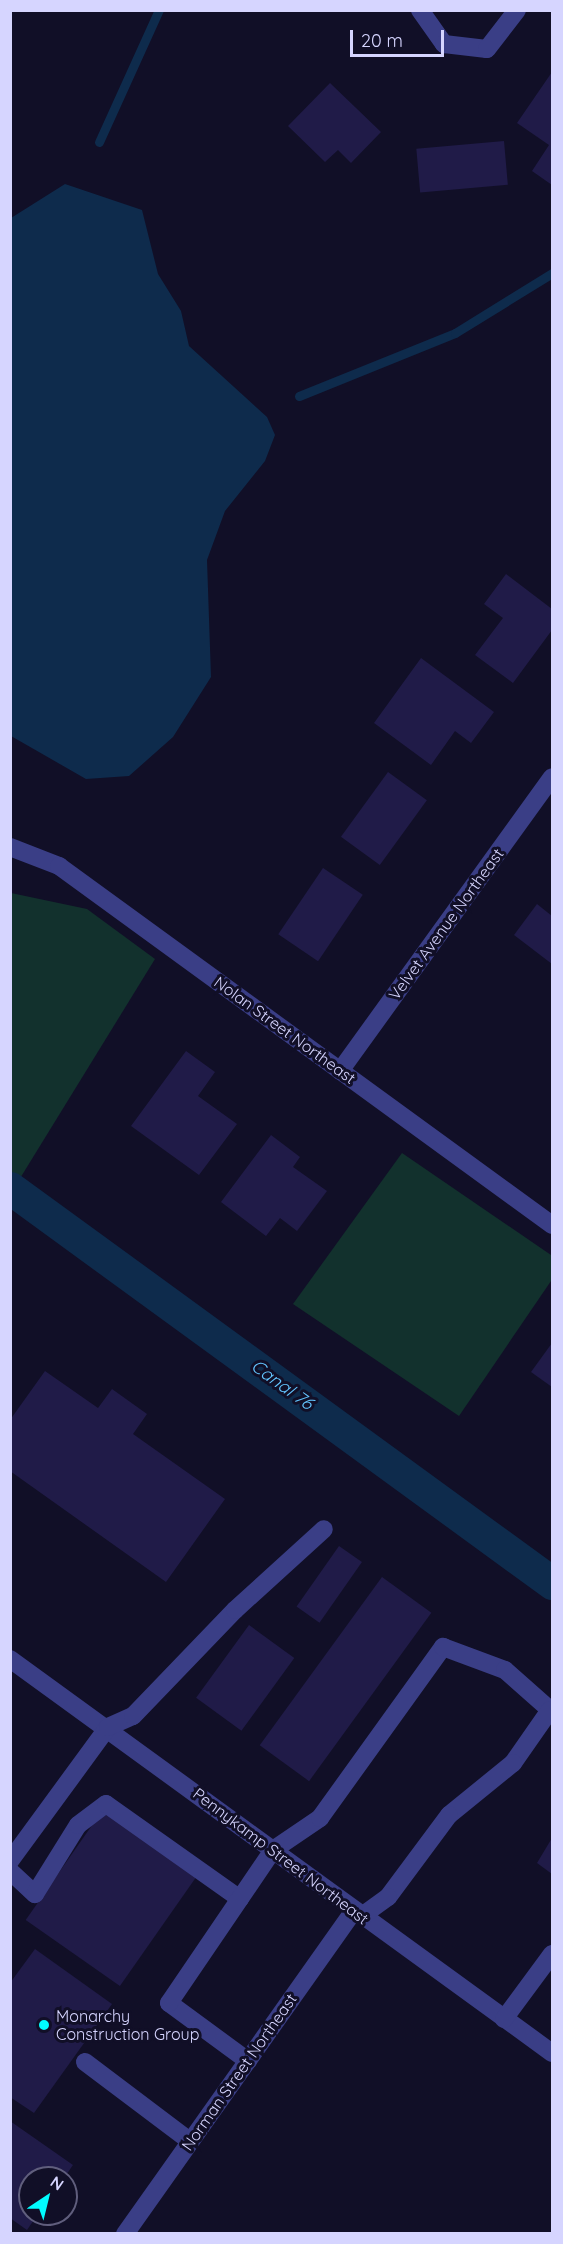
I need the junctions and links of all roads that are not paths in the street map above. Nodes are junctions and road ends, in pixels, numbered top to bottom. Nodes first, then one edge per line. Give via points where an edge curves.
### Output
1 (420, 10) edge
2 (517, 10) edge
3 (552, 777) edge
4 (10, 847) edge
5 (340, 1071) junction
6 (552, 1225) edge
7 (324, 1529) dead end
8 (10, 1659) edge
9 (108, 1727) junction
10 (273, 1850) junction
11 (10, 1861) edge
12 (10, 1871) edge
13 (240, 1899) junction
14 (358, 1914) junction
15 (552, 1954) edge
16 (504, 2019) junction
17 (552, 2053) edge
18 (248, 2061) junction
19 (86, 2062) dead end
20 (190, 2141) junction
21 (125, 2234) edge

1 - 2 street via 444,44 486,49
3 - 5 street, Velvet Avenue Northeast
4 - 5 street, Nolan Street Northeast via 59,866
5 - 6 street, Nolan Street Northeast
7 - 9 street via 235,1610 133,1716
8 - 9 street, Pennykamp Street Northeast
9 - 10 street, Pennykamp Street Northeast
9 - 11 street
10 - 13 street
10 - 14 street, Pennykamp Street Northeast
10 - 14 street, Norman Street Northeast via 320,1818 443,1647 505,1670 550,1710 513,1763 449,1815 388,1897
12 - 13 street via 35,1894 78,1825 106,1804
13 - 18 street via 169,2003
14 - 16 street, Pennykamp Street Northeast
14 - 18 street, Norman Street Northeast
15 - 16 street
16 - 17 street, Pennykamp Street Northeast
18 - 20 street, Norman Street Northeast
19 - 20 street
20 - 21 street, Norman Street Northeast

